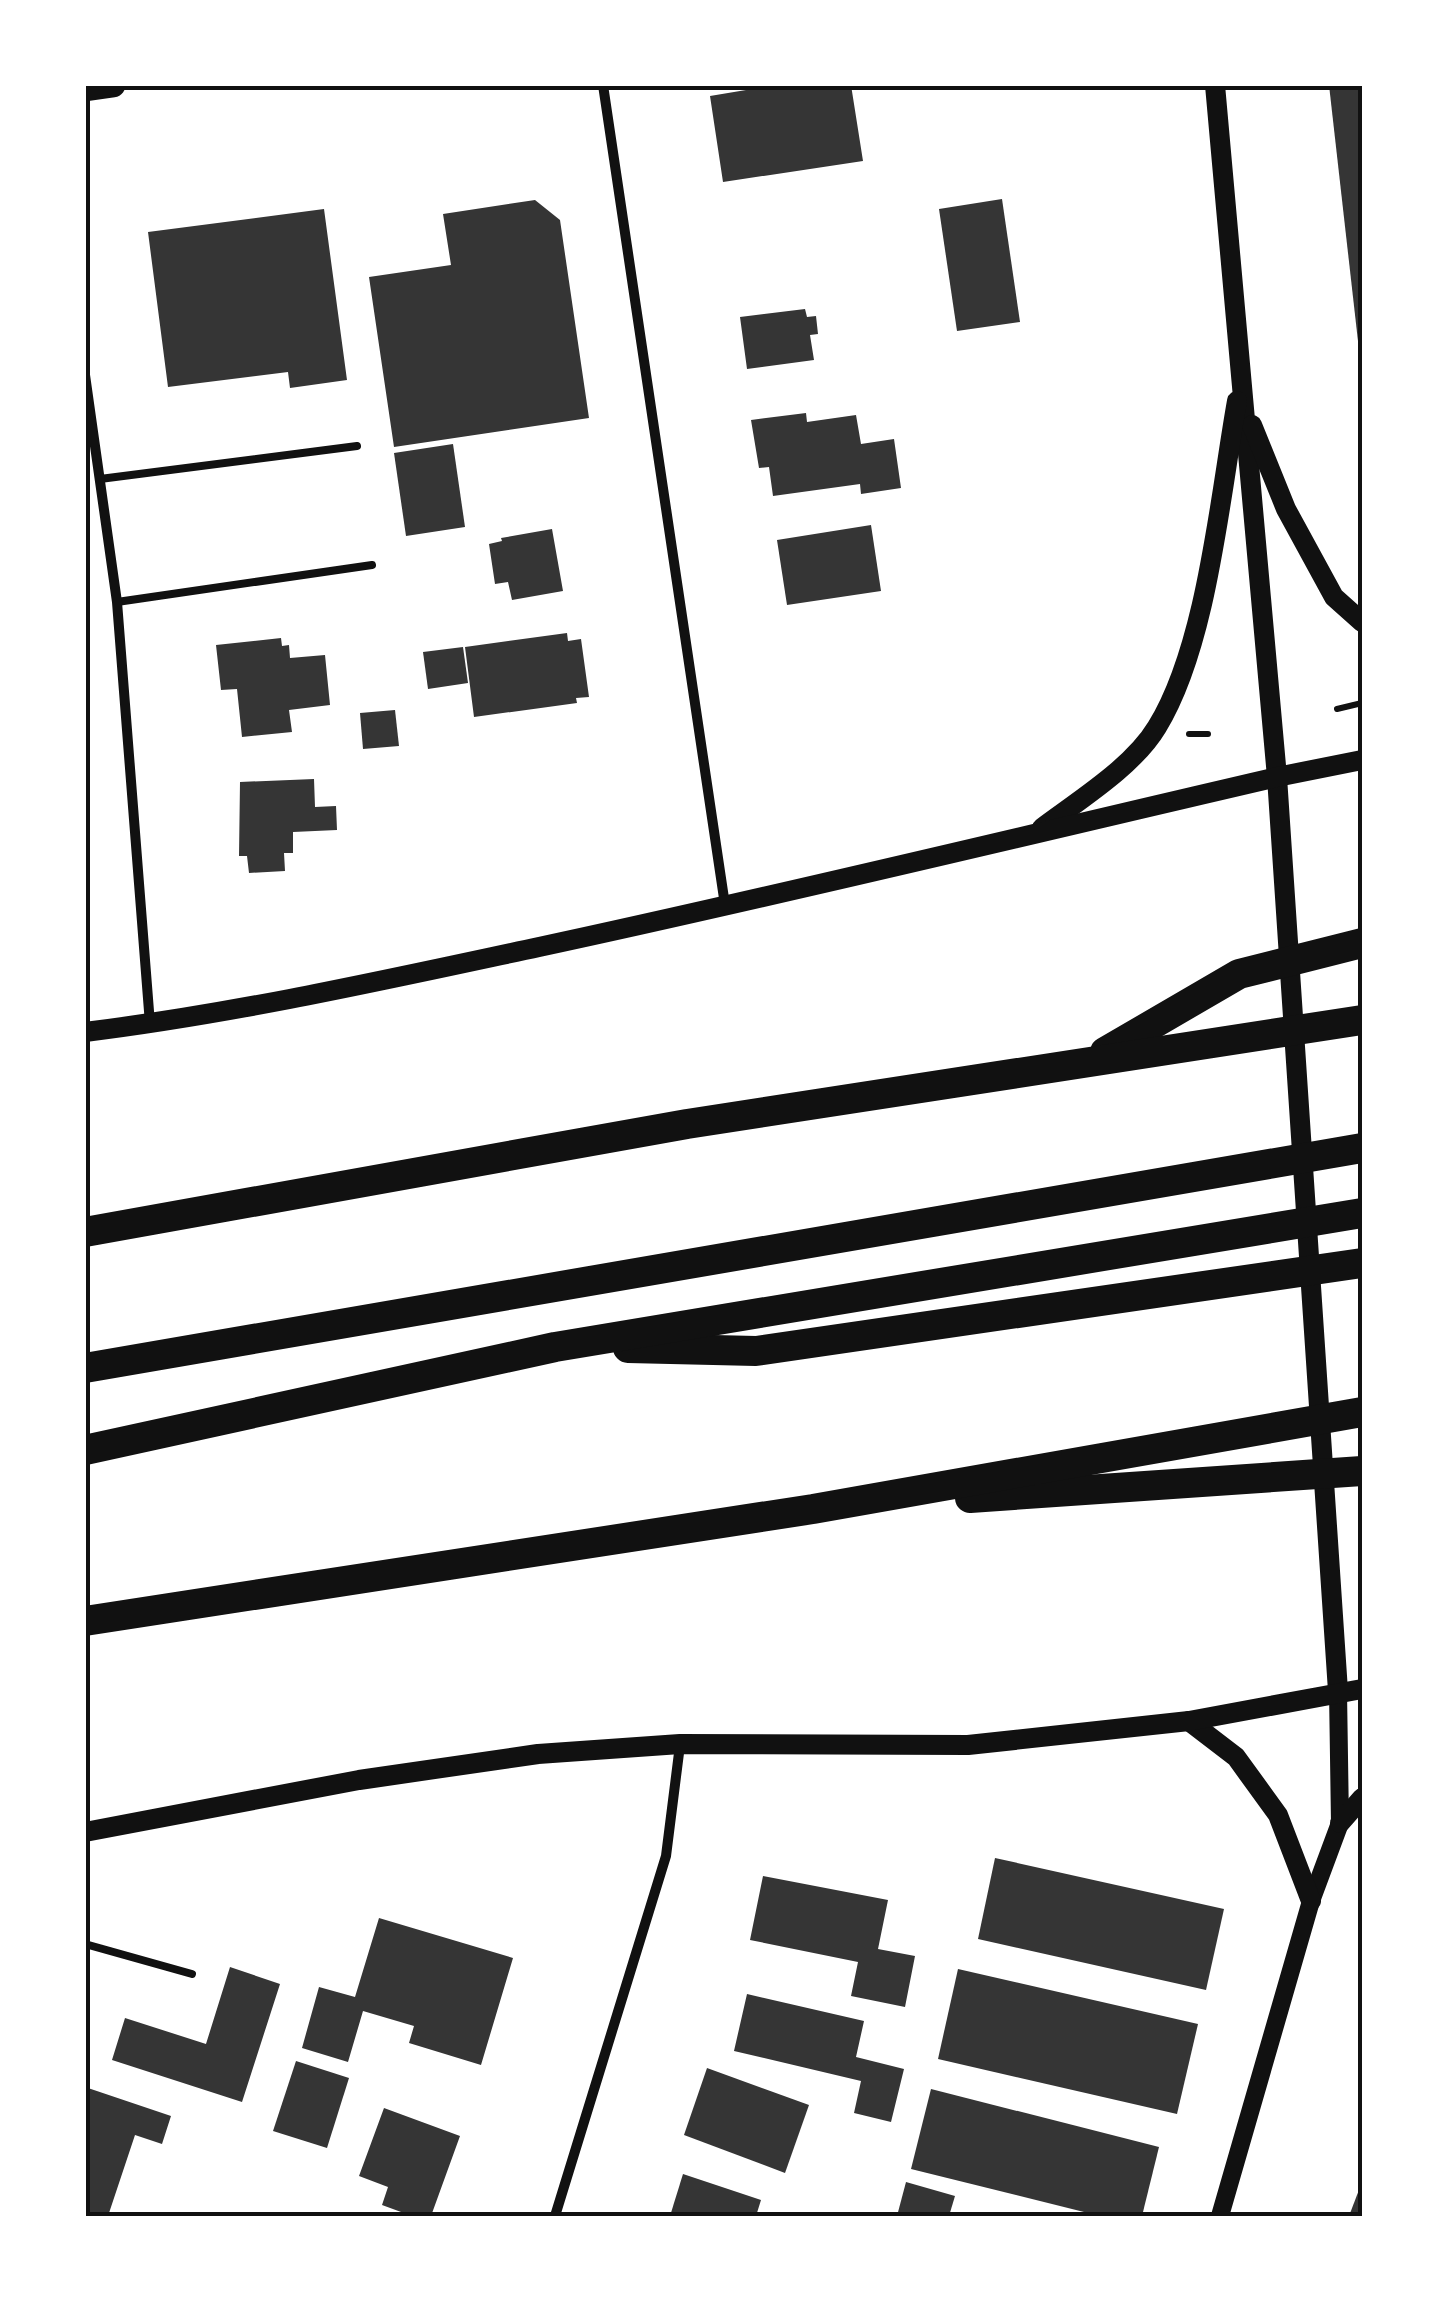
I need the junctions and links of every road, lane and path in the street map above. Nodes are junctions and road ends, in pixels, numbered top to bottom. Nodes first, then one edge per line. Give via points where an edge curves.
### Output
1 (113, 85) edge
2 (603, 85) edge
3 (1214, 85) edge
4 (85, 88) edge
5 (1241, 374) junction
6 (85, 375) edge
7 (1244, 406) junction
8 (358, 446) dead end
9 (100, 479) junction
10 (372, 566) dead end
11 (117, 602) junction
12 (1362, 622) edge
13 (1362, 702) edge
14 (1338, 709) dead end
15 (1362, 760) edge
16 (1278, 777) junction
17 (1034, 834) junction
18 (725, 907) junction
19 (1362, 944) edge
20 (1362, 1020) edge
21 (150, 1024) junction
22 (85, 1032) edge
23 (1088, 1061) junction
24 (1362, 1148) edge
25 (1362, 1213) edge
26 (85, 1232) edge
27 (1362, 1263) edge
28 (556, 1347) junction
29 (85, 1368) edge
30 (1362, 1412) edge
31 (85, 1450) edge
32 (1362, 1471) edge
33 (813, 1508) junction
34 (85, 1621) edge
35 (1362, 1688) edge
36 (1338, 1691) junction
37 (1189, 1721) junction
38 (680, 1744) junction
39 (1362, 1798) edge
40 (1340, 1822) junction
41 (85, 1832) edge
42 (1311, 1901) junction
43 (85, 1944) edge
44 (192, 1974) dead end
45 (556, 2216) edge
46 (1220, 2216) edge

1 - 4 main road
2 - 18 street
3 - 5 main road
5 - 7 main road
5 - 17 main road via 1188,656 1156,728 1120,768
6 - 9 street
7 - 12 main road via 1294,524 1334,597
7 - 16 main road
8 - 9 lane
9 - 11 street
10 - 11 lane
11 - 21 street
13 - 14 path
15 - 16 main road
16 - 17 main road
16 - 36 main road
17 - 18 main road
18 - 21 main road
19 - 23 highway via 1239,974
20 - 23 highway
21 - 22 main road
23 - 26 highway via 687,1124
24 - 29 highway
25 - 28 highway
27 - 28 highway via 756,1351
28 - 31 highway
30 - 33 highway
32 - 33 highway
33 - 34 highway
35 - 36 main road
36 - 37 main road
36 - 40 street
37 - 38 main road via 968,1745
37 - 42 main road via 1236,1757 1278,1815
38 - 41 main road via 538,1754 359,1780
38 - 45 street via 666,1856
39 - 40 main road
40 - 42 street
42 - 46 street
43 - 44 lane

